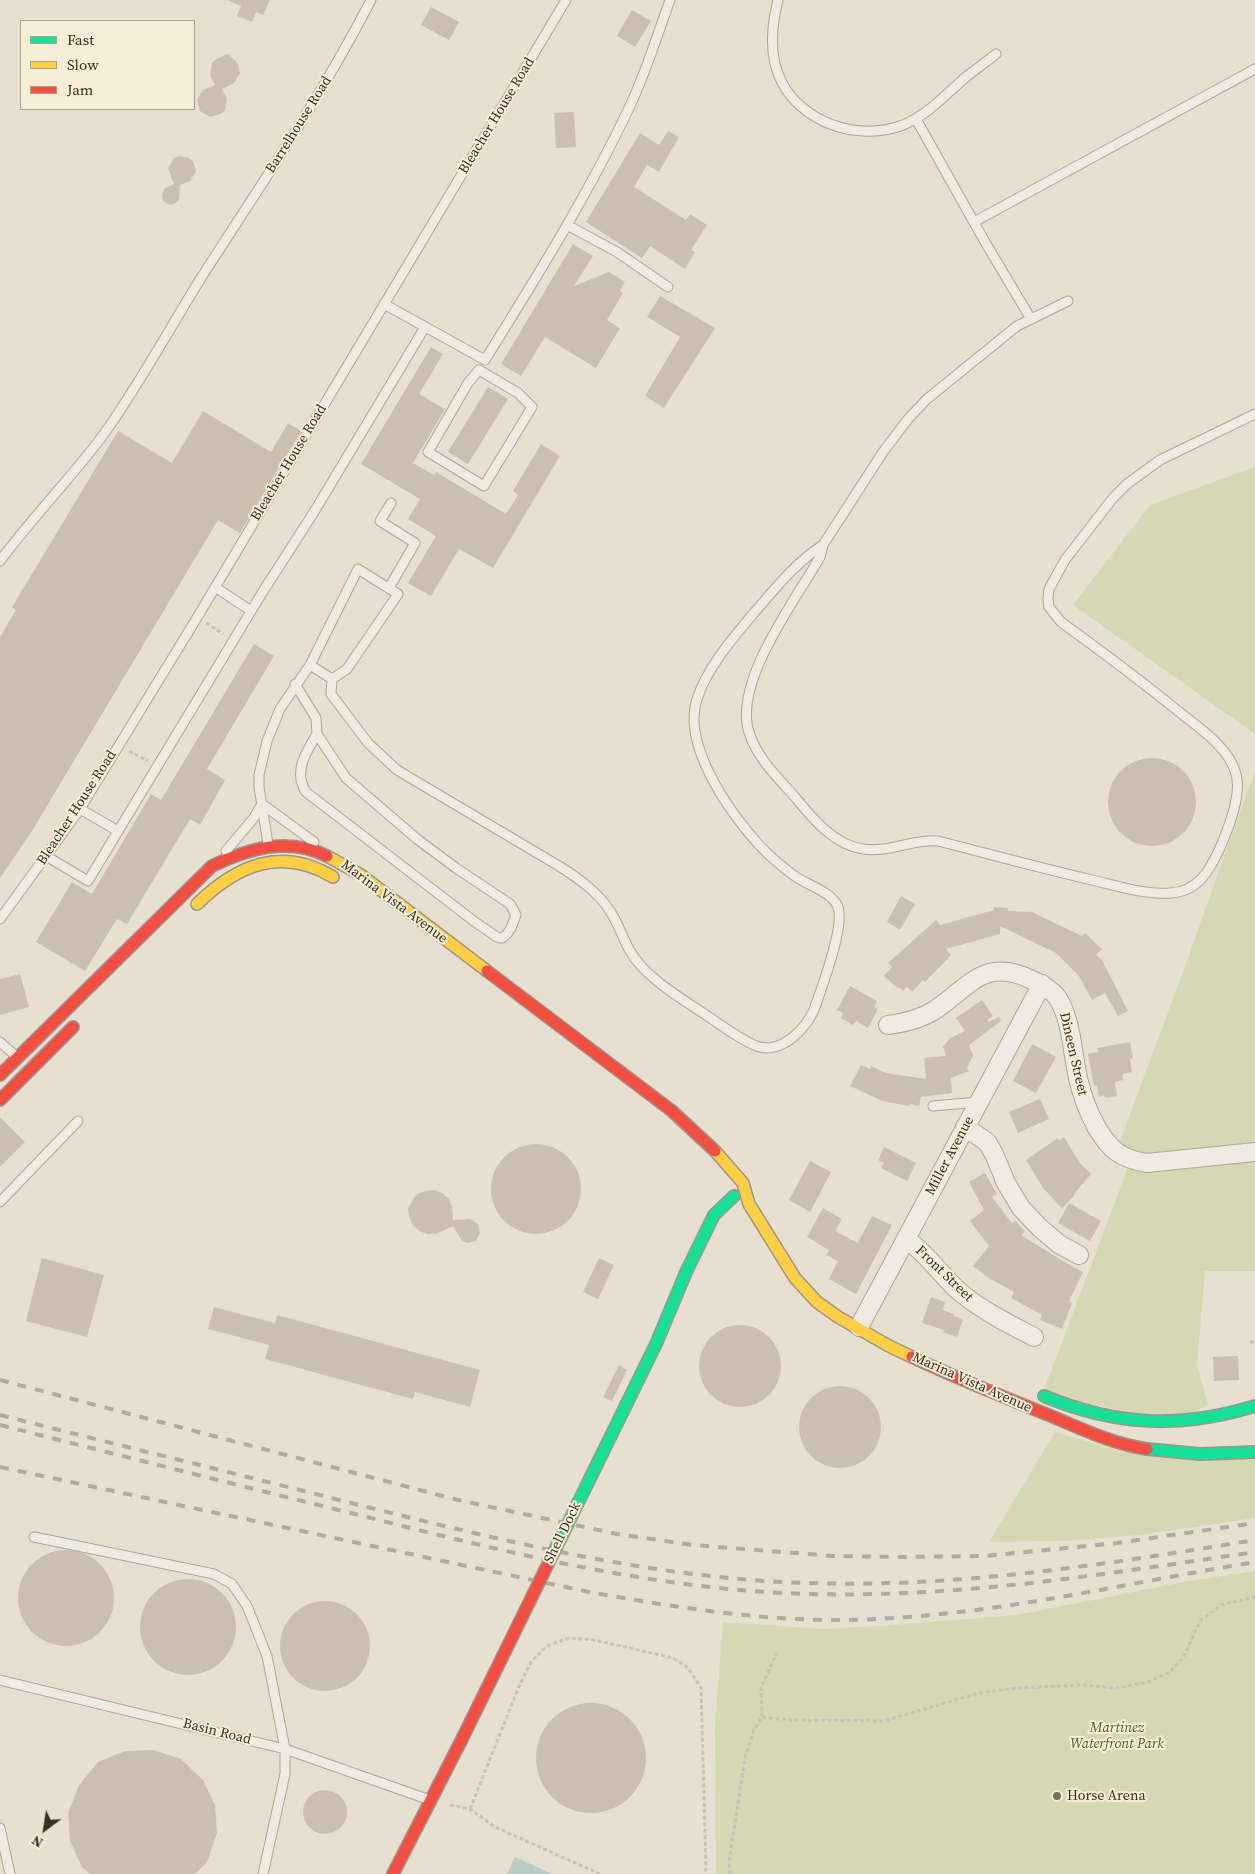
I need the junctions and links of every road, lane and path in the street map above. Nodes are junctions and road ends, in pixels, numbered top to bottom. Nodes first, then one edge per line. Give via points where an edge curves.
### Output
1 (371, 0) edge
2 (566, 0) edge
3 (670, 0) edge
4 (778, 0) edge
5 (996, 54) dead end
6 (1255, 69) edge
7 (916, 119) junction
8 (974, 222) junction
9 (568, 224) junction
10 (668, 287) dead end
11 (1068, 302) dead end
12 (384, 304) junction
13 (1031, 319) junction
14 (425, 327) junction
15 (479, 370) joint
16 (1255, 414) edge
17 (391, 503) dead end
18 (823, 545) junction
19 (0, 561) edge
20 (215, 587) junction
21 (389, 588) junction
22 (251, 611) junction
23 (208, 624) dead end
24 (225, 636) dead end
25 (310, 665) junction
26 (332, 679) junction
27 (296, 684) junction
28 (317, 734) junction
29 (128, 750) dead end
30 (149, 762) dead end
31 (262, 804) junction
32 (80, 808) junction
33 (114, 829) junction
34 (268, 845) junction
35 (46, 856) junction
36 (269, 861) junction
37 (342, 862) junction
38 (212, 866) junction
39 (342, 883) dead end
40 (188, 913) dead end
41 (0, 919) edge
42 (1042, 984) junction
43 (78, 1022) dead end
44 (888, 1025) dead end
45 (0, 1042) edge
46 (17, 1058) junction
47 (30, 1070) junction
48 (0, 1076) edge
49 (11, 1088) junction
50 (0, 1100) edge
51 (978, 1102) junction
52 (933, 1106) dead end
53 (78, 1121) dead end
54 (965, 1127) junction
55 (1255, 1152) edge
56 (0, 1202) edge
57 (749, 1204) junction
58 (906, 1239) junction
59 (1079, 1255) dead end
60 (859, 1327) junction
61 (1034, 1337) dead end
62 (901, 1339) dead end
63 (1250, 1342) dead end
64 (1255, 1342) edge
65 (1034, 1392) dead end
66 (1252, 1407) edge
67 (1202, 1430) dead end
68 (1255, 1452) edge
69 (34, 1537) dead end
70 (1255, 1597) edge
71 (777, 1653) dead end
72 (0, 1680) edge
73 (762, 1717) junction
74 (285, 1749) junction
75 (430, 1800) junction
76 (0, 1828) edge
77 (10, 1874) edge
78 (262, 1874) edge
79 (393, 1874) edge
80 (600, 1874) edge
81 (704, 1874) edge
82 (730, 1874) edge

1 - 19 lane, Barrelhouse Road via 283,153 200,279 141,377 101,437
2 - 12 lane, Bleacher House Road
3 - 9 lane via 629,107
4 - 7 lane via 773,39 775,64 793,98 808,112 840,129 859,131 901,126
5 - 7 lane
6 - 8 lane
7 - 8 lane
8 - 13 lane
9 - 10 lane
9 - 14 lane via 485,360
11 - 13 lane
12 - 14 lane
12 - 20 lane, Bleacher House Road
13 - 18 lane via 1016,326 927,399 908,419 864,479
14 - 22 lane
15 - 15 lane via 428,452 484,486 532,407 518,393
16 - 18 lane via 1160,460 1127,484 1094,521 1054,578 1048,594 1049,607 1060,622 1154,690 1209,736 1232,764 1237,776 1236,795 1223,840 1208,873 1198,884 1185,890 1154,892 1118,886 938,840 885,849 864,849 841,841 813,818 767,766 748,729 746,714 752,679 820,557
17 - 21 lane via 380,521 415,543
18 - 26 lane via 796,567 756,611 710,671 696,701 695,717 702,757 716,789 767,853 796,877 827,895 839,910 836,939 810,1019 795,1036 770,1048 742,1039 643,968 630,953 610,912 579,879 396,770 368,743 331,694
20 - 22 lane
20 - 32 lane, Bleacher House Road
21 - 25 lane via 358,569
21 - 26 lane via 398,594 347,668
22 - 33 lane
23 - 24 path
25 - 26 lane
25 - 27 lane
27 - 28 lane via 316,718
27 - 31 lane via 280,709 267,741 259,775
28 - 28 lane via 302,764 300,776 306,792 475,922 497,937 507,934 516,915 510,904 456,868 377,807 346,778
29 - 30 path
31 - 34 lane
31 - 37 lane
31 - 38 lane via 253,820
32 - 33 lane
32 - 35 lane, Bleacher House Road
33 - 35 lane via 88,881
34 - 36 lane
34 - 37 main road, Marina Vista Avenue via 308,849
34 - 38 main road, Marina Vista Avenue
35 - 41 lane, Bleacher House Road
36 - 39 main road, Marina Vista Avenue via 323,871
36 - 40 main road, Marina Vista Avenue via 233,874 215,886
37 - 57 main road, Marina Vista Avenue via 672,1112 730,1168 742,1183
38 - 46 main road, Marina Vista Avenue
42 - 44 street, Dineen Street via 1022,974 989,973 975,978 934,1010 905,1023
42 - 51 street, Miller Avenue
42 - 55 street, Dineen Street via 1055,995 1065,1012 1082,1098 1102,1136 1116,1153 1147,1163
43 - 47 main road
45 - 46 lane
46 - 47 lane
46 - 48 main road, Marina Vista Avenue
47 - 49 main road
48 - 49 lane
49 - 50 main road
51 - 52 lane
51 - 54 street, Miller Avenue
53 - 56 lane
54 - 58 street, Miller Avenue
54 - 59 street via 987,1142 1021,1208 1059,1244
57 - 60 main road, Marina Vista Avenue via 795,1278 817,1302
57 - 75 main road, Shell Dock, bridge via 732,1193 714,1215 656,1344
58 - 60 street, Miller Avenue
58 - 61 street, Front Street via 976,1304
60 - 62 main road
60 - 68 main road, Marina Vista Avenue via 889,1346 948,1374 1102,1437 1135,1447
63 - 64 path
65 - 66 main road via 1094,1414 1133,1421 1178,1421
66 - 67 main road via 1213,1421
69 - 74 lane via 214,1574 232,1584 247,1606 267,1656
70 - 73 path via 1221,1605 1201,1620 1184,1656 1170,1672 1148,1682 1116,1688 1083,1685 979,1693 884,1721
71 - 73 path via 761,1688
72 - 74 lane, Basin Road
73 - 82 path via 745,1757
74 - 75 lane, Basin Road
74 - 78 lane via 285,1774
75 - 79 main road, Shell Dock
76 - 77 lane
80 - 81 path via 495,1827 470,1809 531,1662 547,1646 569,1638 594,1640 672,1658 688,1668 701,1688

